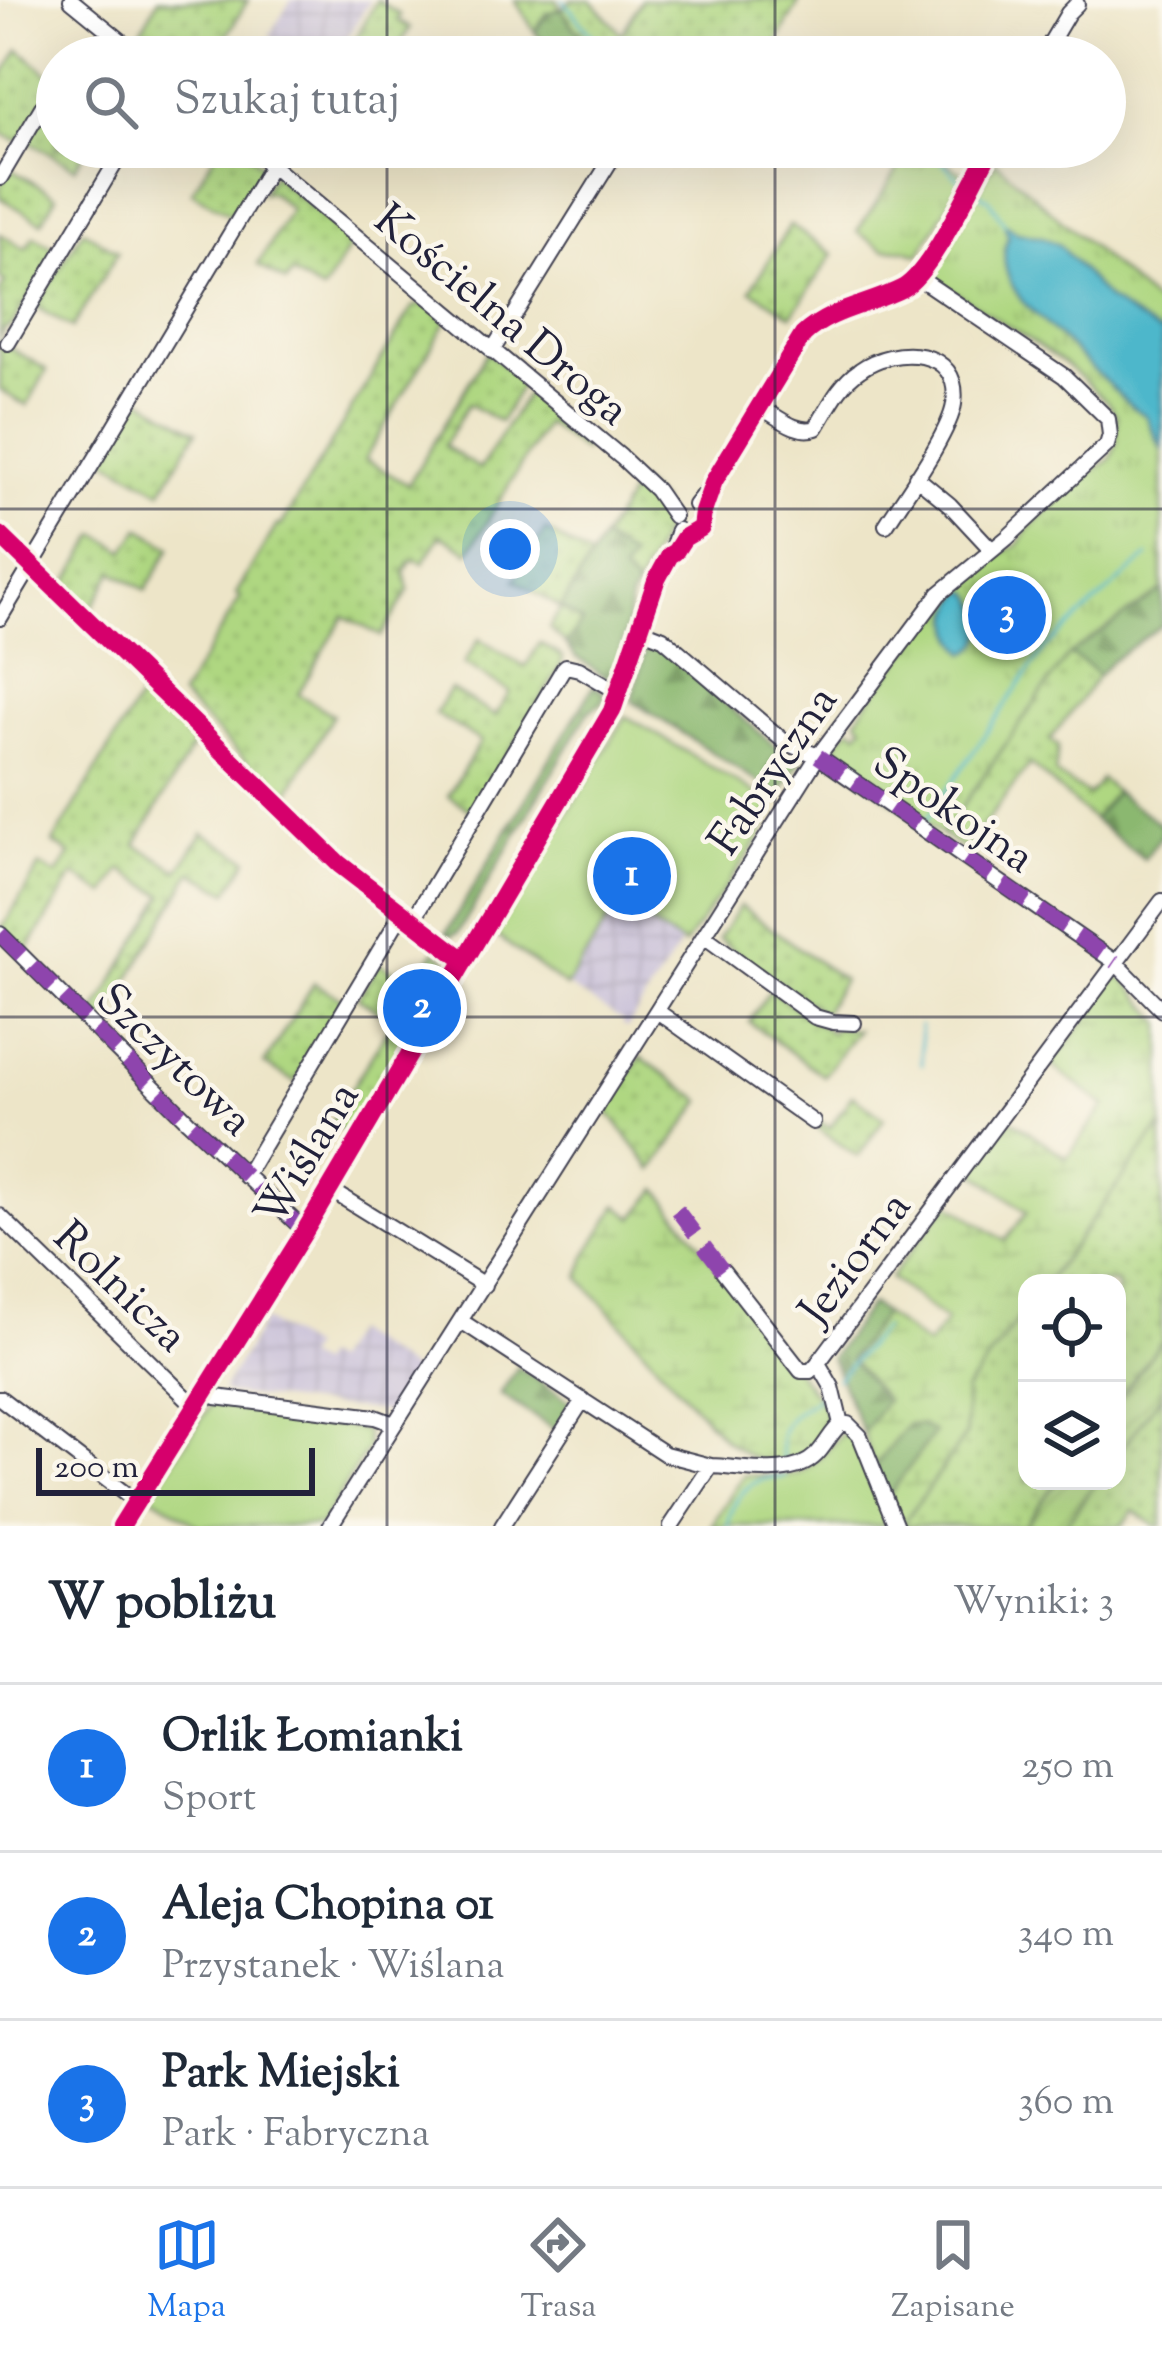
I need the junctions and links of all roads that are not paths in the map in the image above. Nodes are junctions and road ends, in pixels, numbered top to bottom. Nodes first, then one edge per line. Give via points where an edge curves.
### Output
1 (71, 0) edge
2 (1074, 4) edge
3 (115, 36) edge
4 (1055, 36) edge
5 (36, 117) edge
6 (112, 168) edge
7 (270, 168) edge
8 (273, 168) edge
9 (606, 168) edge
10 (980, 168) edge
11 (0, 178) edge
12 (916, 277) junction
13 (8, 343) dead end
14 (491, 351) junction
15 (760, 407) junction
16 (916, 477) junction
17 (687, 517) junction
18 (886, 525) dead end
19 (0, 535) edge
20 (992, 550) junction
21 (32, 565) junction
22 (0, 618) edge
23 (640, 629) junction
24 (620, 693) junction
25 (818, 756) junction
26 (1162, 901) edge
27 (407, 916) junction
28 (0, 934) edge
29 (704, 936) junction
30 (464, 960) junction
31 (1115, 962) junction
32 (1162, 1010) edge
33 (657, 1011) junction
34 (854, 1023) dead end
35 (813, 1122) dead end
36 (245, 1176) junction
37 (329, 1189) junction
38 (0, 1216) edge
39 (304, 1231) junction
40 (723, 1271) dead end
41 (484, 1286) junction
42 (461, 1322) junction
43 (818, 1364) junction
44 (0, 1398) edge
45 (200, 1398) junction
46 (584, 1400) junction
47 (394, 1424) junction
48 (841, 1424) junction
49 (711, 1466) junction
50 (136, 1502) junction
51 (121, 1526) edge
52 (330, 1526) edge
53 (502, 1526) edge
54 (671, 1526) edge
55 (896, 1526) edge

1 - 3 street
2 - 4 street
5 - 11 street
6 - 13 street
7 - 21 street
8 - 14 street, Kościelna Droga
9 - 14 street
10 - 12 street
12 - 15 street, Wiślana via 815,323
12 - 20 street, Fabryczna via 1056,370 1110,424 1107,445
14 - 17 street, Kościelna Droga
15 - 16 street via 811,431 863,367 896,355 927,356 949,375 955,399
15 - 17 street, Wiślana
16 - 18 street
16 - 20 street
17 - 23 street, Wiślana
19 - 21 street
20 - 25 street, Fabryczna via 928,608
21 - 22 street
21 - 27 street via 314,840
23 - 24 street, Wiślana
23 - 25 street, Spokojna via 666,641 786,743
24 - 27 street via 579,669 563,669
24 - 30 street, Wiślana
25 - 29 street, Fabryczna
25 - 31 street, Spokojna
26 - 31 street, Jeziorna
27 - 30 street
27 - 36 street
28 - 36 street, Szczytowa
29 - 33 street, Fabryczna
29 - 34 street via 815,1018
30 - 37 street, Wiślana
31 - 32 street, Spokojna
31 - 43 street, Jeziorna
33 - 35 street
33 - 41 street, Fabryczna
36 - 39 street, Szczytowa
37 - 39 street, Wiślana
37 - 41 street
38 - 45 street, Rolnicza
39 - 45 street, Wiślana
40 - 43 street via 800,1371
41 - 42 street, Fabryczna
42 - 46 street
42 - 47 street, Fabryczna
43 - 48 street, Jeziorna
44 - 50 street
45 - 47 street
45 - 50 street, Wiślana
46 - 49 street via 664,1454
46 - 53 street
47 - 52 street, Fabryczna
48 - 49 street via 795,1469
48 - 55 street, Jeziorna via 860,1436
49 - 54 street
50 - 51 street, Wiślana

